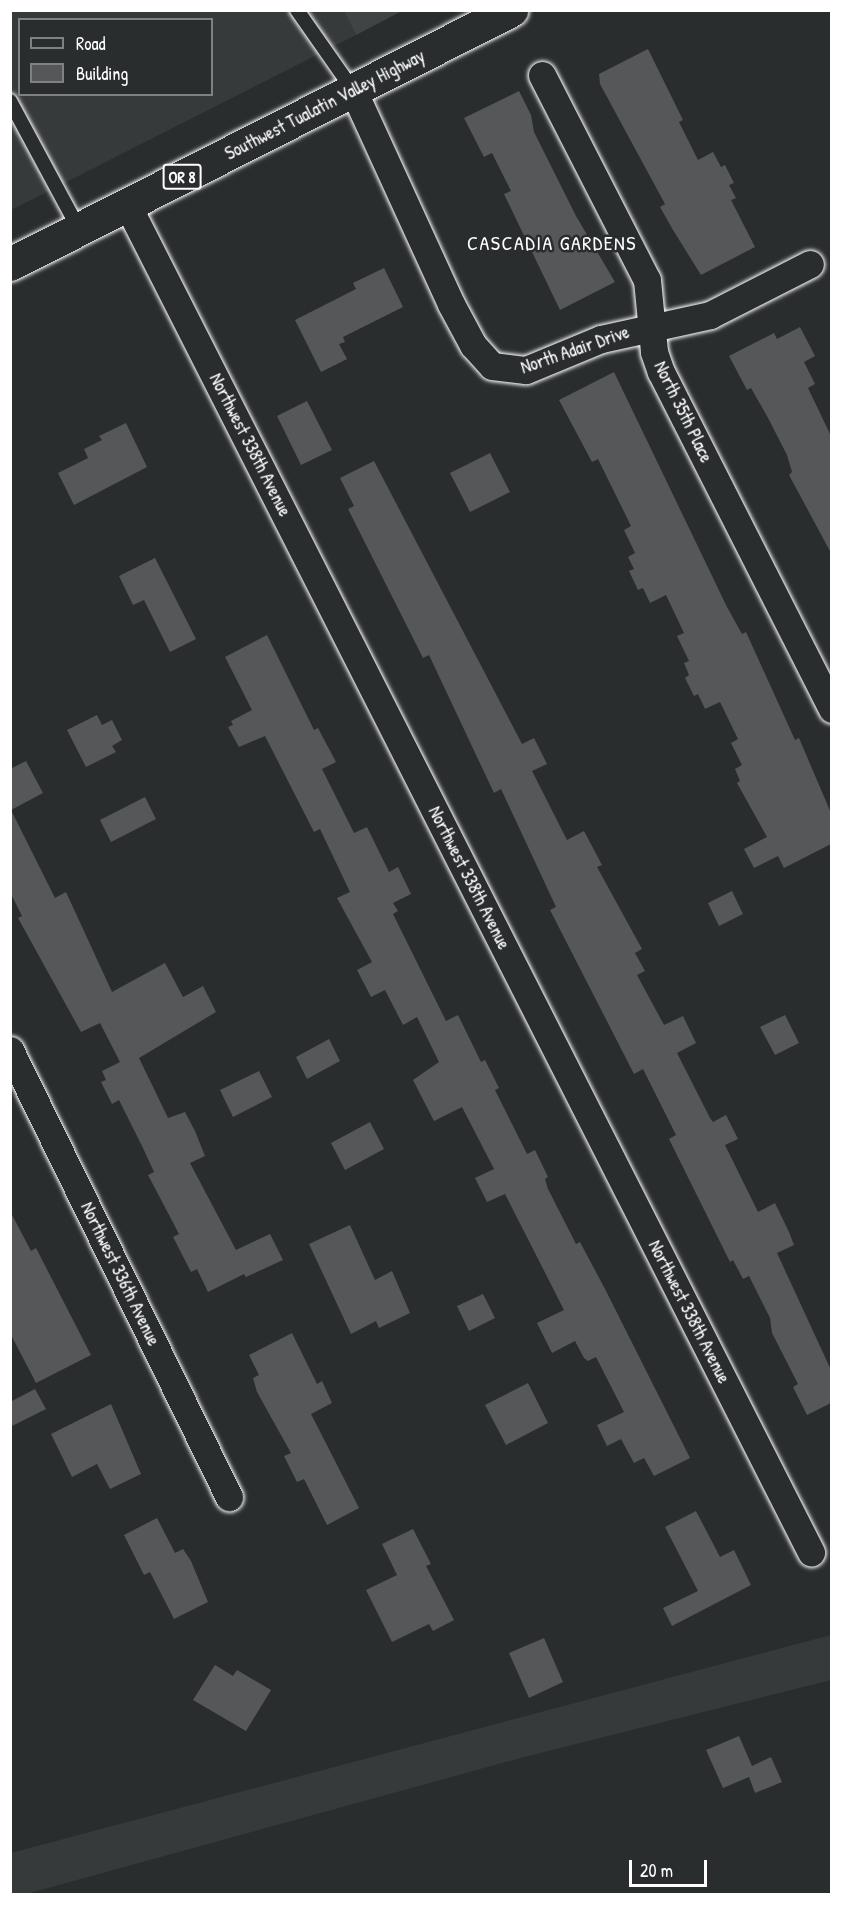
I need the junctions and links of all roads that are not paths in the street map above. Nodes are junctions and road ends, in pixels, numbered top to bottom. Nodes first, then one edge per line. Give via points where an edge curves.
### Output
1 (297, 10) edge
2 (511, 10) edge
3 (542, 75) dead end
4 (354, 92) junction
5 (10, 101) edge
6 (128, 204) junction
7 (79, 230) junction
8 (10, 264) edge
9 (810, 264) dead end
10 (652, 326) junction
11 (831, 709) edge
12 (10, 1050) edge
13 (229, 1497) dead end
14 (811, 1552) dead end

1 - 4 lane
2 - 4 highway, Southwest Tualatin Valley Highway / OR 8
3 - 10 street, North 35th Place via 647,280
4 - 6 highway, Southwest Tualatin Valley Highway / OR 8
4 - 10 street, North Adair Drive via 451,304 486,361 503,370 526,370 582,345
5 - 7 lane
6 - 7 highway, Southwest Tualatin Valley Highway / OR 8
6 - 14 street, Northwest 338th Avenue
7 - 8 highway, Southwest Tualatin Valley Highway / OR 8
9 - 10 street, North Adair Drive via 710,315
10 - 11 street, North 35th Place via 654,352 661,372
12 - 13 street, Northwest 336th Avenue

